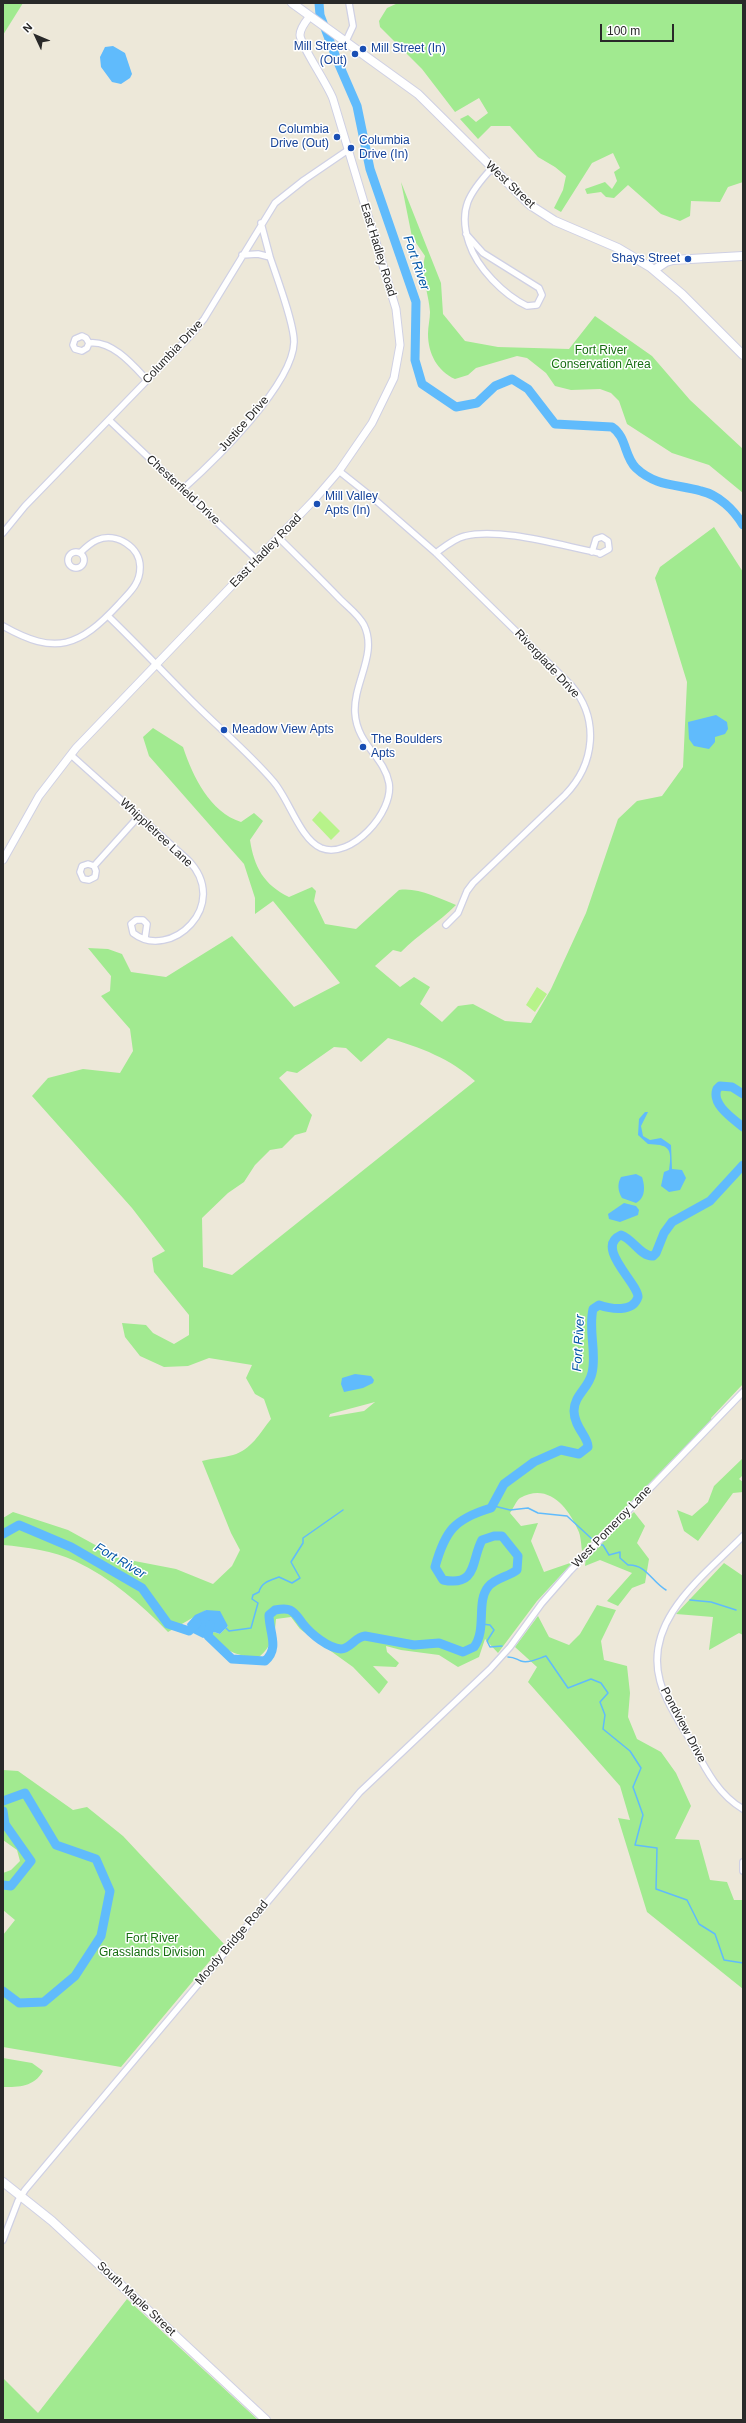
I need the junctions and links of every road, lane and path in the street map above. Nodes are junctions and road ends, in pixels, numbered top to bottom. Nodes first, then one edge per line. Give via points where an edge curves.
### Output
1 (292, 3) edge
2 (349, 3) edge
3 (313, 18) junction
4 (346, 41) junction
5 (348, 150) junction
6 (492, 168) junction
7 (261, 223) junction
8 (466, 234) junction
9 (242, 255) junction
10 (743, 256) edge
11 (270, 257) junction
12 (654, 270) junction
13 (89, 343) dead end
14 (743, 355) edge
15 (148, 380) junction
16 (109, 420) junction
17 (339, 471) junction
18 (183, 489) junction
19 (3, 533) edge
20 (278, 538) junction
21 (592, 552) dead end
22 (80, 553) dead end
23 (436, 553) junction
24 (257, 560) junction
25 (108, 616) junction
26 (3, 626) edge
27 (156, 664) junction
28 (71, 755) junction
29 (139, 816) junction
30 (3, 860) edge
31 (94, 866) dead end
32 (446, 925) dead end
33 (145, 938) dead end
34 (743, 1392) edge
35 (743, 1536) edge
36 (490, 1670) joint
37 (743, 1809) edge
38 (743, 1862) edge
39 (743, 1871) edge
40 (3, 2182) edge
41 (22, 2196) junction
42 (3, 2240) edge
43 (266, 2420) edge

1 - 3 main road, West Street
2 - 4 street via 353,26
3 - 4 main road, West Street
3 - 5 street, East Hadley Road via 302,27 300,37 330,92
4 - 6 main road, West Street via 430,104
5 - 7 street, Columbia Drive via 282,197
5 - 17 street, East Hadley Road via 395,304 400,339 397,367 390,389 366,432
6 - 8 street via 468,199 464,216
6 - 12 main road, West Street via 539,212 622,251
7 - 9 street, Columbia Drive
7 - 11 street, Justice Drive
8 - 8 street via 472,252 492,278 523,304 531,307 537,305 542,295 539,288 483,253
9 - 11 street via 254,253
9 - 15 street, Columbia Drive via 199,325
10 - 12 main road via 673,260
11 - 18 street, Justice Drive via 292,325 294,344 291,356 272,392 256,414
12 - 14 main road, West Street
13 - 15 street via 98,343 110,348
15 - 16 street, Columbia Drive
16 - 18 street, Chesterfield Drive
16 - 19 street, Columbia Drive via 24,506
17 - 20 street, East Hadley Road
17 - 23 street, Riverglade Drive
18 - 24 street, Chesterfield Drive
20 - 24 street, East Hadley Road
20 - 27 street via 364,626 368,650 356,692 356,718 363,741 386,774 389,788 384,810 353,843 335,850 316,846 304,834 287,800 271,778
21 - 23 street via 495,534 463,536
22 - 25 street via 93,541 109,538 127,544 137,557 140,571 136,586
23 - 32 street, Riverglade Drive via 571,685 584,706 591,732 588,758 576,782 473,883 458,913
24 - 27 street, East Hadley Road
25 - 26 street via 82,637 61,643 35,642
25 - 27 street
27 - 28 street, East Hadley Road
28 - 29 street, Whippletree Lane
28 - 30 street, East Hadley Road via 39,796
29 - 31 street
29 - 33 street, Whippletree Lane via 191,863 200,879 203,894 199,914 182,932 164,939
34 - 36 street, West Pomeroy Lane via 570,1571
35 - 37 street, Pondview Drive via 674,1607 662,1632 657,1660 659,1679 665,1696 695,1750 716,1785 726,1797
36 - 41 street, Moody Bridge Road via 360,1792
38 - 39 street
40 - 41 main road, South Maple Street
41 - 42 street, Moody Bridge Road
41 - 43 main road, South Maple Street

